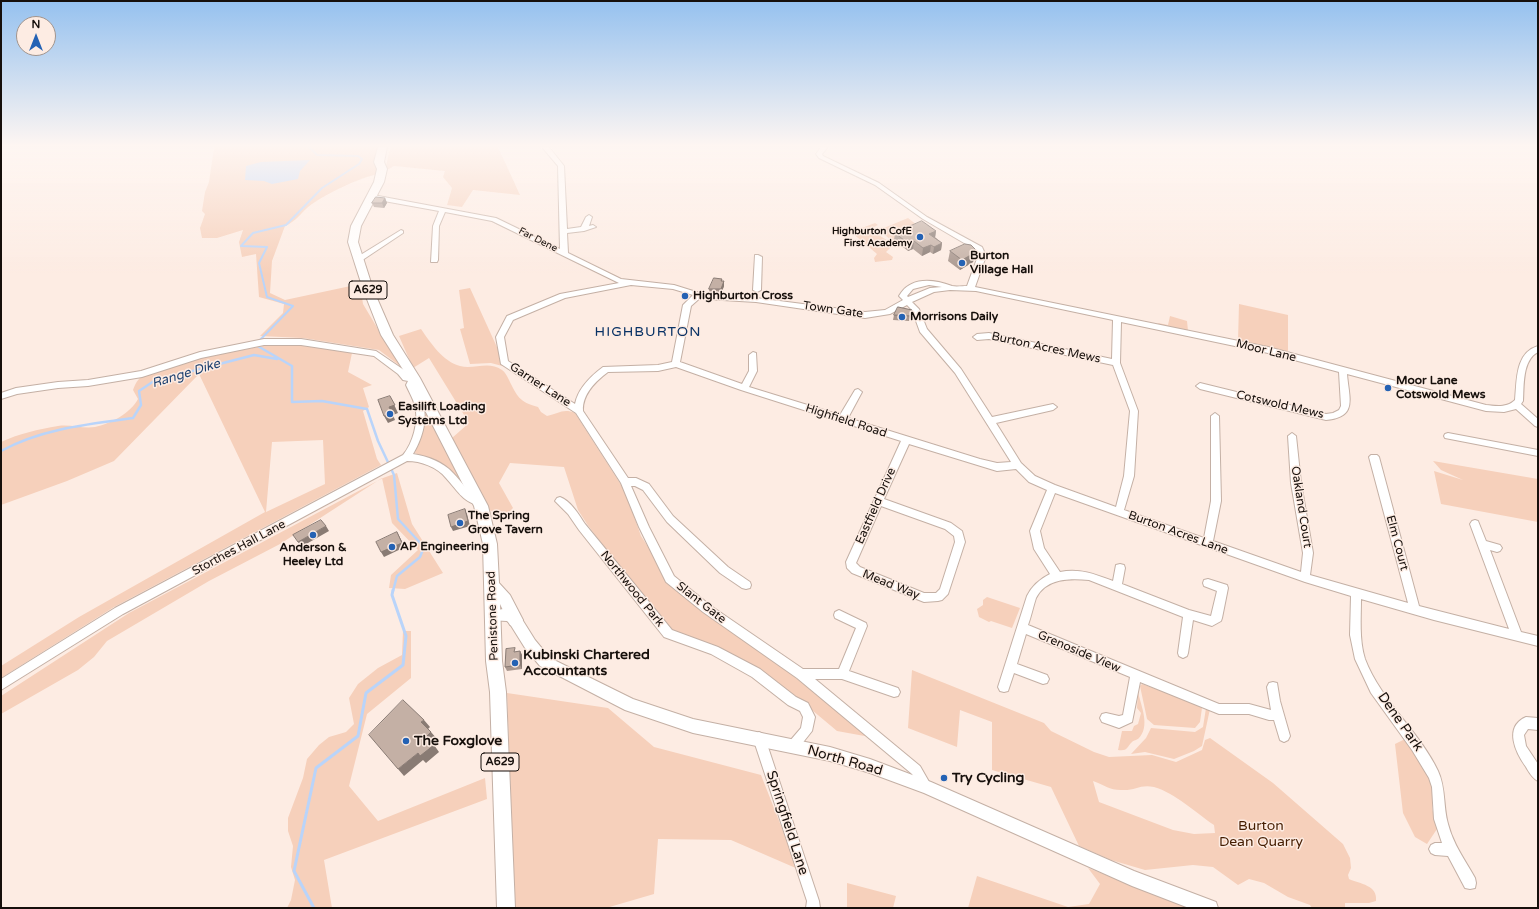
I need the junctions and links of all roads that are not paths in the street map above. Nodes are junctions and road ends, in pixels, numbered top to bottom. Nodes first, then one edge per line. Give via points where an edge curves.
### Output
1 (376, 189) edge
2 (562, 189) edge
3 (885, 189) edge
4 (373, 197) junction
5 (442, 209) junction
6 (589, 217) dead end
7 (593, 227) dead end
8 (584, 228) junction
9 (401, 232) dead end
10 (563, 232) junction
11 (564, 253) junction
12 (758, 257) dead end
13 (358, 260) junction
14 (434, 260) dead end
15 (630, 283) junction
16 (970, 289) junction
17 (698, 295) junction
18 (757, 295) junction
19 (907, 301) junction
20 (1117, 320) junction
21 (977, 337) dead end
22 (1538, 349) edge
23 (754, 355) dead end
24 (1116, 363) junction
25 (676, 364) junction
26 (1343, 371) junction
27 (414, 378) junction
28 (1200, 386) dead end
29 (744, 388) junction
30 (858, 392) dead end
31 (1, 396) edge
32 (1516, 404) junction
33 (1053, 407) dead end
34 (579, 411) junction
35 (1215, 416) dead end
36 (842, 420) junction
37 (990, 421) junction
38 (1538, 424) edge
39 (1292, 436) dead end
40 (1448, 436) dead end
41 (906, 440) junction
42 (1538, 453) edge
43 (1374, 457) dead end
44 (403, 459) junction
45 (1018, 465) junction
46 (625, 482) junction
47 (1052, 488) junction
48 (560, 501) dead end
49 (879, 501) junction
50 (479, 502) junction
51 (1119, 512) junction
52 (1475, 524) dead end
53 (1208, 544) junction
54 (1484, 545) junction
55 (1497, 548) dead end
56 (1120, 568) dead end
57 (856, 570) joint
58 (1057, 576) junction
59 (1305, 578) junction
60 (1208, 583) dead end
61 (746, 585) dead end
62 (492, 586) junction
63 (1117, 586) junction
64 (1356, 593) junction
65 (1415, 609) junction
66 (1189, 614) junction
67 (839, 615) dead end
68 (494, 616) junction
69 (515, 620) junction
70 (1023, 628) junction
71 (1517, 636) junction
72 (1538, 641) edge
73 (1183, 653) dead end
74 (1010, 666) junction
75 (800, 674) junction
76 (842, 674) junction
77 (1136, 675) junction
78 (1043, 679) dead end
79 (1, 685) edge
80 (1004, 687) dead end
81 (1273, 687) dead end
82 (894, 692) dead end
83 (1279, 715) junction
84 (1106, 718) dead end
85 (1538, 724) edge
86 (1284, 736) dead end
87 (759, 738) junction
88 (793, 746) junction
89 (1538, 775) edge
90 (926, 787) junction
91 (1435, 850) dead end
92 (1453, 850) junction
93 (1470, 883) dead end
94 (506, 908) edge
95 (812, 908) edge
96 (1210, 908) edge

1 - 4 highway, Penistone Road / A629
2 - 10 street
3 - 16 street via 925,218 978,250 982,256
4 - 5 street, Far Dene
4 - 13 highway, Penistone Road / A629 via 356,226 353,242
5 - 11 street, Far Dene via 502,222
5 - 14 street via 436,226
6 - 8 street
7 - 8 street
8 - 10 street
9 - 13 street
10 - 11 street
11 - 15 street, Far Dene via 607,276
12 - 18 street
13 - 27 highway, Penistone Road / A629 via 387,335
15 - 17 street, Far Dene via 674,287
15 - 34 street, Garner Lane via 556,299 510,318 500,337 504,362
16 - 19 street, Moor Lane via 950,288 927,292
16 - 20 street, Moor Lane
17 - 18 street, Town Gate via 716,298
17 - 25 street via 687,305
18 - 19 street, Town Gate via 865,315 887,312
19 - 37 street, Burton Acres Lane via 915,309 925,334 958,371
20 - 24 street
20 - 26 street, Moor Lane via 1244,345
21 - 24 street, Burton Acres Mews via 989,336
22 - 32 street via 1524,360 1519,401
23 - 29 street via 753,371
24 - 51 street via 1134,411 1129,476
25 - 29 street, Highfield Road
25 - 34 street via 658,368 606,368 580,399
26 - 28 street, Cotswold Mews via 1345,406 1343,412 1336,416 1326,417
26 - 32 street, Moor Lane via 1479,407 1498,409
27 - 31 street via 406,378 376,354 301,342 264,342 200,355 142,374 16,391
27 - 44 street via 410,385 421,414 413,447
27 - 50 highway, Penistone Road / A629
29 - 36 street, Highfield Road
30 - 36 street
32 - 38 street
33 - 37 street
34 - 46 street, Slant Gate
35 - 53 street via 1216,501
36 - 41 street, Highfield Road
37 - 45 street, Burton Acres Lane
39 - 59 street, Oakland Court via 1296,483 1308,553
40 - 42 street
41 - 45 street, Highfield Road via 989,466
41 - 49 street, Eastfield Drive
43 - 65 street, Elm Court via 1382,478
44 - 50 street via 419,458 445,471 470,500
44 - 79 street, Storthes Hall Lane via 119,611
45 - 47 street, Burton Acres Lane via 1032,479
46 - 61 street via 636,482 646,487 670,520 724,570
46 - 75 street, Slant Gate via 670,579
47 - 51 street, Burton Acres Lane
47 - 58 street via 1035,531 1039,549
48 - 88 street, Northwood Park via 571,511 668,634 714,650 750,670 804,707 809,717 806,731
49 - 57 street, Eastfield Drive via 851,562 852,568
49 - 57 street, Mead Way via 953,528 960,538 958,549 944,591 934,599 924,598
50 - 62 highway, Penistone Road / A629 via 490,544
51 - 53 street, Burton Acres Lane
52 - 54 street
53 - 59 street, Burton Acres Lane
54 - 55 street
54 - 71 street
56 - 63 street
58 - 63 street via 1080,574
58 - 70 street via 1044,582 1035,591 1029,602
59 - 64 street, Burton Acres Lane
60 - 66 street via 1223,588 1217,618 1212,621
62 - 68 highway, Penistone Road / A629
62 - 69 highway via 505,600
63 - 66 street
64 - 65 street, Burton Acres Lane
64 - 92 street, Dene Park via 1359,658 1434,776 1442,828
65 - 71 street, Burton Acres Lane
66 - 73 street
67 - 76 street via 862,626
68 - 69 main road via 510,616
68 - 94 highway, Penistone Road / A629
69 - 87 main road, North Road via 545,662 630,705 693,726
70 - 74 street
70 - 77 street, Grenoside View
71 - 72 street, Burton Acres Lane
74 - 78 street
74 - 80 street
75 - 76 street
75 - 90 street, Slant Gate via 916,770
76 - 82 street
77 - 83 street, Grenoside View via 1219,709 1249,709
77 - 84 street, Grenoside View via 1128,718 1119,722
81 - 83 street
83 - 86 street
85 - 89 street via 1526,723 1520,727 1517,734 1518,742
87 - 88 main road, North Road
87 - 95 street, Springfield Lane via 813,901
88 - 90 main road, North Road via 870,766
90 - 96 main road, North Road via 1132,878
91 - 92 street
92 - 93 street, Dene Park

